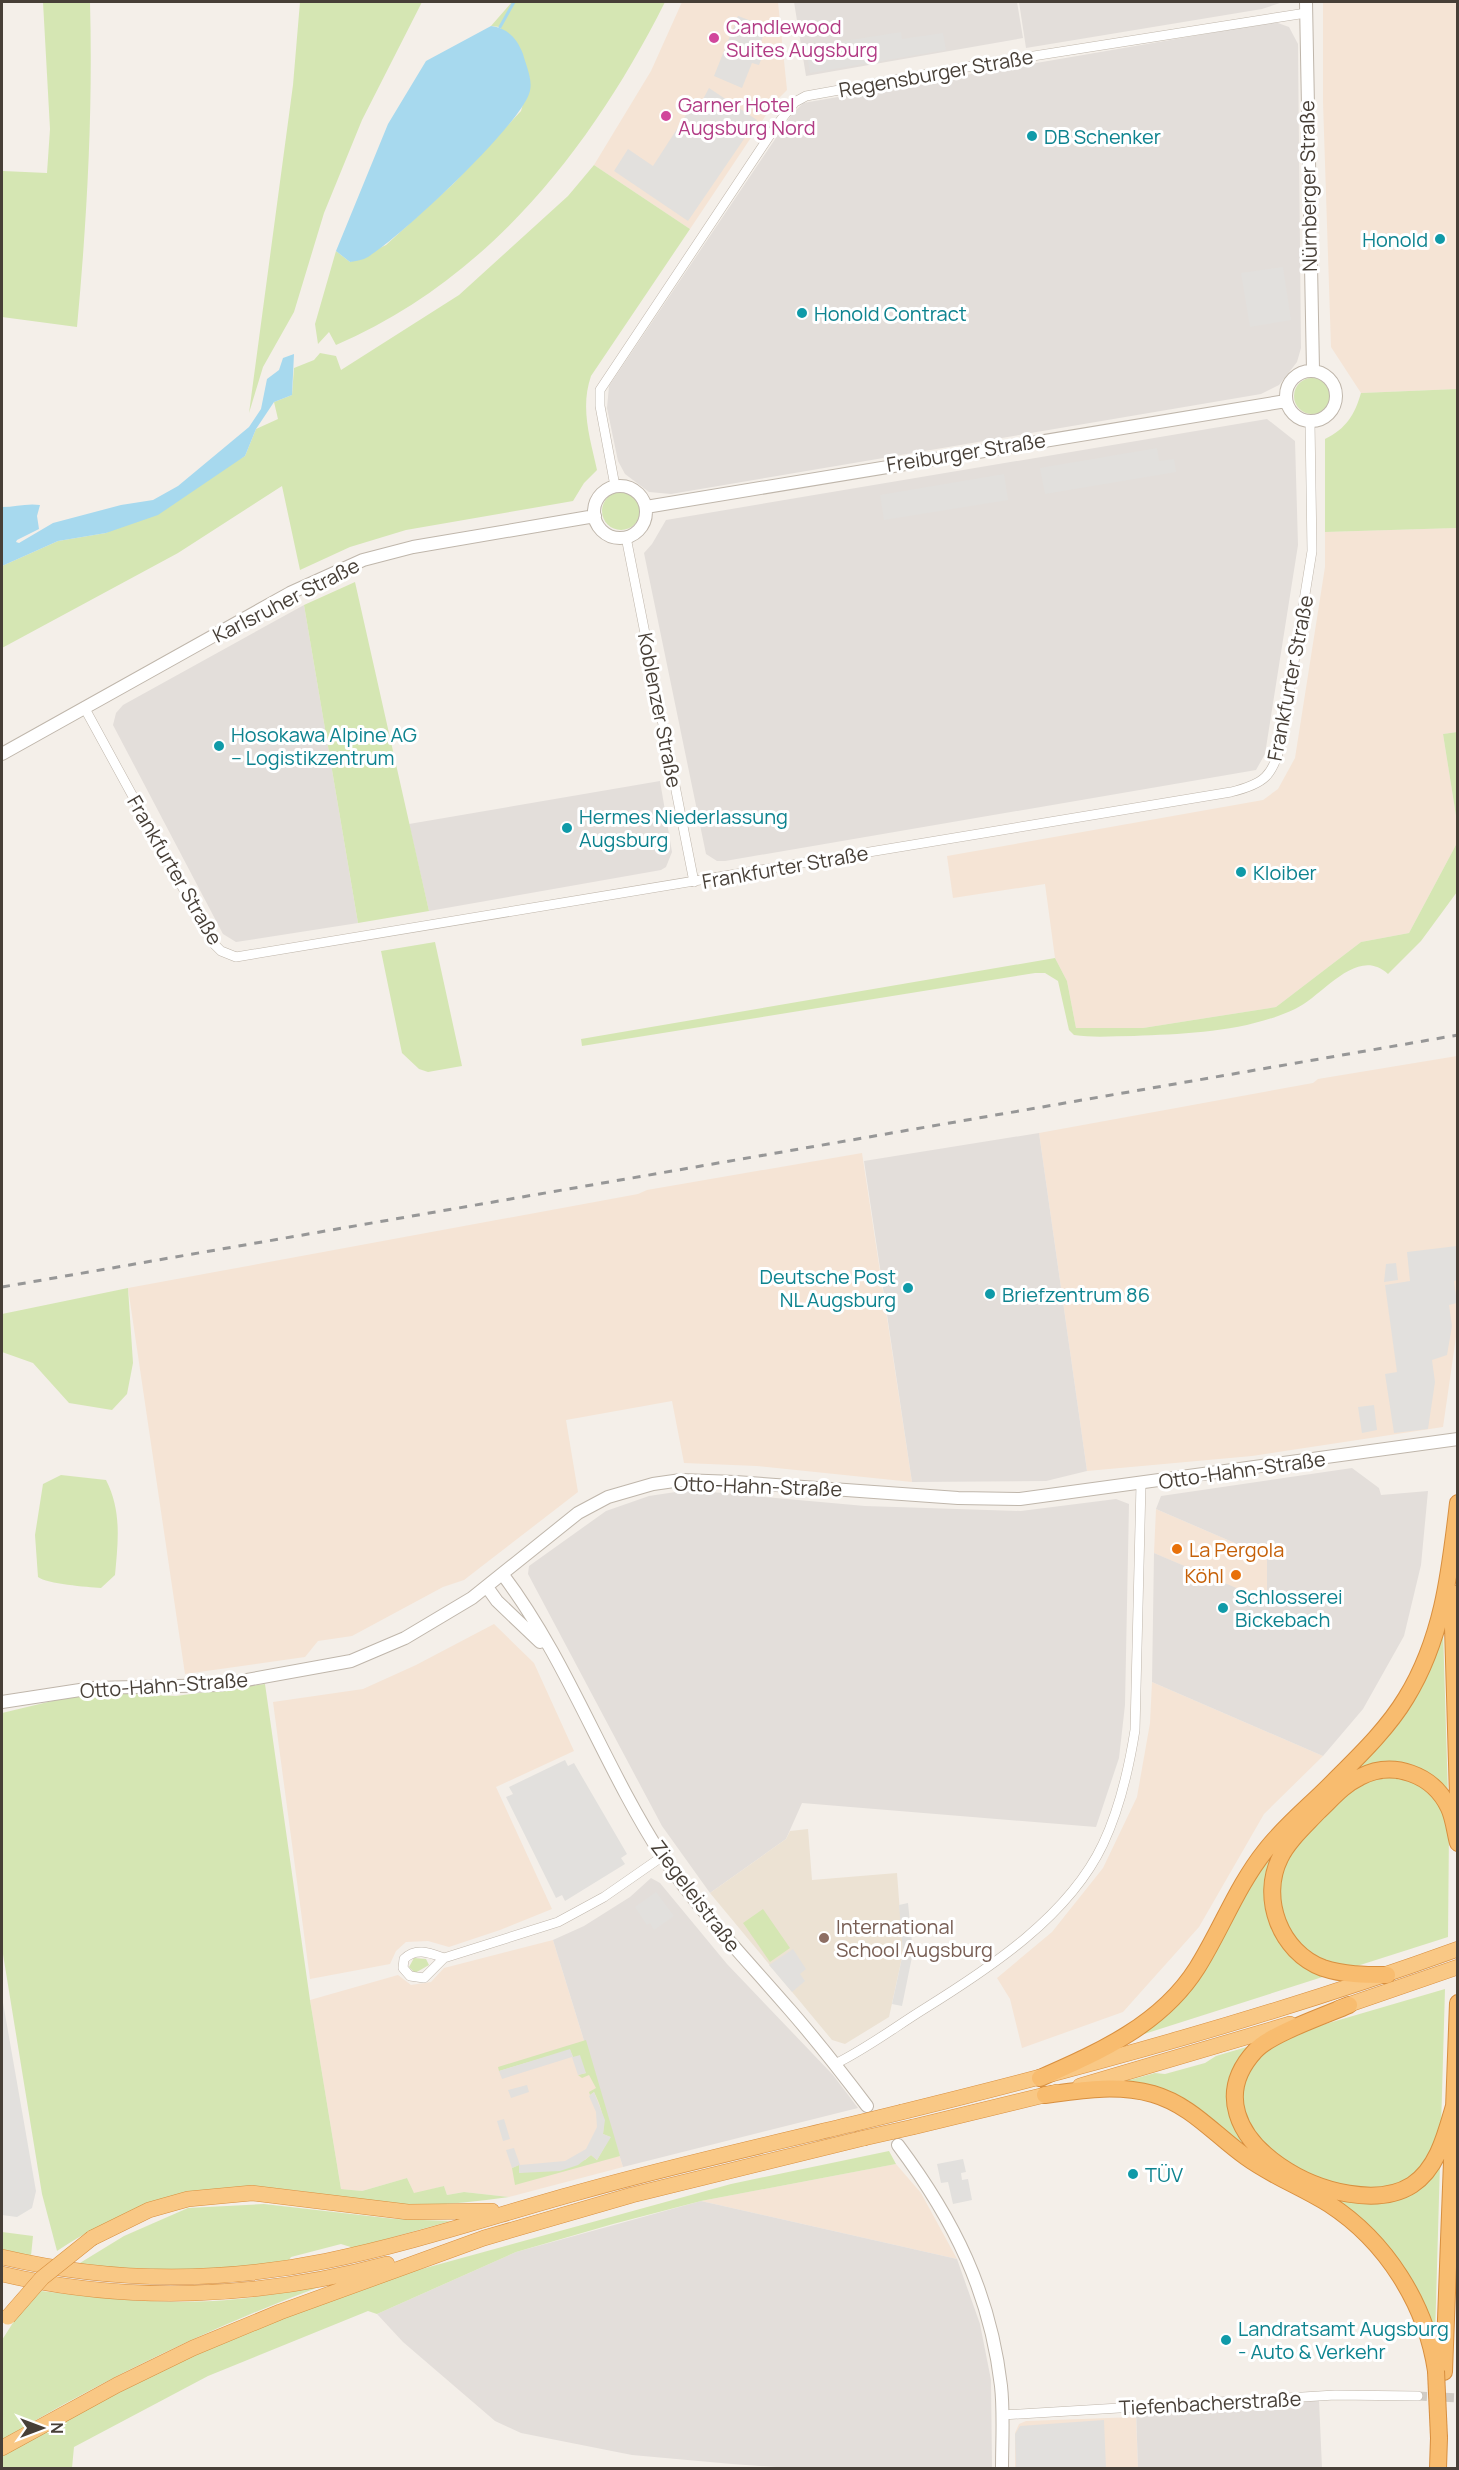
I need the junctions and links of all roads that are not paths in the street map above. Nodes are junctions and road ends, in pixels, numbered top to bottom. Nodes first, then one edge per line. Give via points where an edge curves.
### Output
1 (1306, 7) edge
2 (1313, 370) junction
3 (1286, 401) junction
4 (1310, 422) junction
5 (615, 486) junction
6 (646, 507) junction
7 (595, 516) junction
8 (626, 537) junction
9 (84, 707) junction
10 (2, 754) edge
11 (694, 882) junction
12 (1458, 1439) edge
13 (1141, 1484) junction
14 (1458, 1503) edge
15 (1451, 1565) junction
16 (503, 1575) junction
17 (487, 1587) junction
18 (560, 1662) junction
19 (2, 1702) edge
20 (1458, 1797) edge
21 (1458, 1843) edge
22 (663, 1856) junction
23 (1458, 1949) edge
24 (444, 1958) dead end
25 (1458, 1967) edge
26 (1387, 1975) junction
27 (1458, 2003) edge
28 (1349, 2005) junction
29 (835, 2064) junction
30 (1040, 2078) junction
31 (1045, 2095) junction
32 (867, 2106) dead end
33 (1454, 2106) junction
34 (898, 2145) dead end
35 (513, 2211) junction
36 (484, 2238) junction
37 (2, 2257) edge
38 (2, 2274) edge
39 (5, 2322) edge
40 (1440, 2371) junction
41 (1418, 2396) tunnel mouth
42 (1002, 2415) junction
43 (2, 2448) edge
44 (1002, 2469) edge
45 (1438, 2469) edge

1 - 2 street, Nürnberger Straße
1 - 5 street, Regensburger Straße via 806,96 795,102 600,390
2 - 3 street via 1290,381
2 - 4 street via 1329,378 1336,402 1326,416
3 - 4 street via 1296,417
3 - 6 street, Freiburger Straße
4 - 11 street, Frankfurter Straße via 1311,570 1281,744 1276,765 1268,776 1231,792
5 - 6 street via 637,492
5 - 7 street via 601,495
6 - 8 street via 642,527
7 - 8 street via 606,533
7 - 9 street, Karlsruher Straße via 413,547 363,560 290,593
8 - 11 street, Koblenzer Straße
9 - 10 street, Karlsruher Straße
9 - 11 street, Frankfurter Straße via 213,943 236,957
12 - 13 street, Otto-Hahn-Straße
13 - 16 street, Otto-Hahn-Straße via 1046,1497 982,1500 681,1480 608,1497 578,1513
13 - 29 street via 1135,1730 1129,1769 1103,1845 1080,1880 1033,1934 969,1981
14 - 15 highway
15 - 20 highway
15 - 30 highway via 1445,1604 1432,1644 1406,1699 1359,1755 1264,1852 1185,1984 1135,2031
16 - 17 street, Otto-Hahn-Straße
16 - 18 street, Ziegeleistraße
17 - 18 street, Ziegeleistraße
17 - 19 street, Otto-Hahn-Straße via 420,1630 351,1661 219,1685 93,1688
18 - 22 street, Ziegeleistraße via 619,1786
21 - 26 highway via 1449,1808 1440,1793 1426,1780 1395,1769 1360,1777 1344,1787 1280,1857 1272,1892 1273,1908 1293,1947 1310,1962 1323,1967 1358,1975
22 - 24 street via 604,1897 558,1922
22 - 29 street, Ziegeleistraße via 714,1926
23 - 26 highway
25 - 28 highway
26 - 30 highway
27 - 33 highway
28 - 31 highway
28 - 33 highway via 1256,2050 1240,2073 1234,2092 1235,2111 1240,2127 1253,2144 1320,2186 1353,2196 1390,2194 1412,2185 1425,2172 1437,2155
29 - 32 street, Ziegeleistraße
30 - 35 highway, bridge via 629,2178
31 - 36 highway, bridge via 632,2195
31 - 40 highway via 1110,2087 1137,2090 1173,2102 1269,2173 1328,2203 1362,2229 1396,2267 1419,2310
33 - 40 highway
34 - 42 street via 930,2187 956,2232 978,2285 994,2340
35 - 37 highway via 364,2253 236,2274 110,2275
35 - 39 highway, bridge via 408,2212 252,2193 188,2199 150,2210 92,2238 42,2278
36 - 38 highway via 326,2278 235,2292 109,2291
36 - 43 highway via 193,2348
40 - 45 highway, bridge
41 - 42 street, Tiefenbacherstraße via 1335,2395
42 - 44 street

